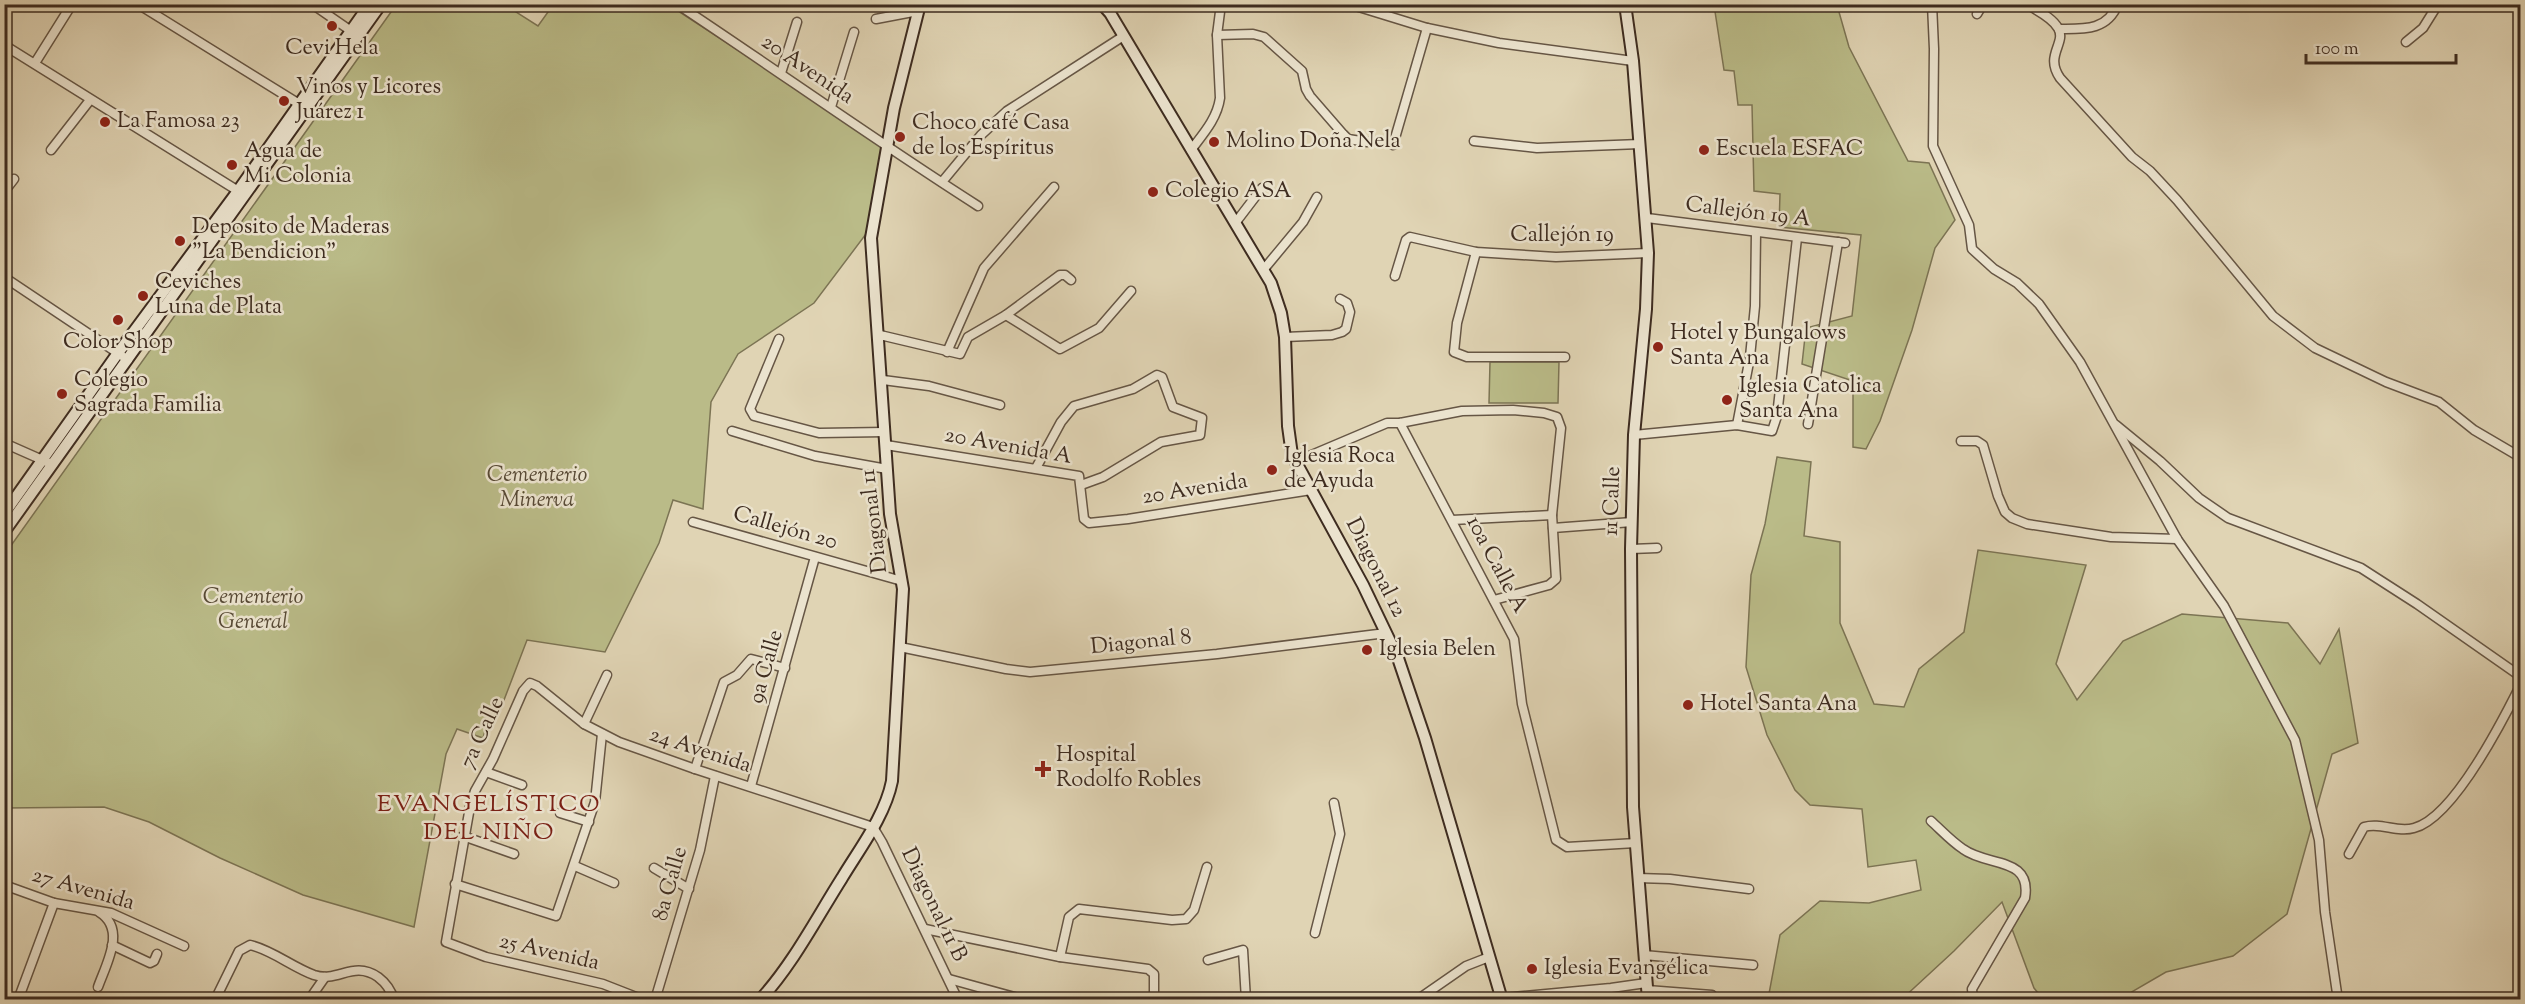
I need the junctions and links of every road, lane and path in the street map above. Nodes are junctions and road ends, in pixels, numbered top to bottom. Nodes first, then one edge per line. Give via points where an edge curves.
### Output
1 (72, 4) edge
2 (138, 4) edge
3 (312, 4) edge
4 (370, 4) edge
5 (381, 4) edge
6 (677, 4) edge
7 (1221, 4) edge
8 (1349, 4) edge
9 (1625, 4) edge
10 (1932, 4) edge
11 (1983, 4) edge
12 (2027, 4) edge
13 (2118, 4) edge
14 (2438, 4) edge
15 (1108, 7) edge
16 (919, 8) edge
17 (1977, 14) dead end
18 (876, 19) dead end
19 (797, 22) dead end
20 (1427, 28) junction
21 (2059, 29) junction
22 (854, 32) dead end
23 (354, 33) junction
24 (1217, 35) junction
25 (1122, 37) junction
26 (2406, 42) dead end
27 (4, 45) edge
28 (1633, 61) junction
29 (35, 63) junction
30 (781, 73) junction
31 (90, 100) junction
32 (303, 106) junction
33 (831, 107) junction
34 (1474, 141) dead end
35 (1367, 142) dead end
36 (1640, 144) junction
37 (1393, 145) dead end
38 (886, 147) junction
39 (51, 150) dead end
40 (1191, 150) junction
41 (14, 179) dead end
42 (942, 183) junction
43 (1054, 187) dead end
44 (1262, 188) dead end
45 (4, 192) edge
46 (242, 194) junction
47 (1317, 197) dead end
48 (978, 206) dead end
49 (1647, 218) junction
50 (1236, 222) junction
51 (1756, 233) junction
52 (1797, 238) junction
53 (1476, 252) junction
54 (1648, 253) junction
55 (1264, 269) junction
56 (1395, 276) dead end
57 (4, 277) edge
58 (1071, 280) dead end
59 (1131, 291) dead end
60 (1340, 299) dead end
61 (1006, 315) junction
62 (880, 335) junction
63 (1285, 337) junction
64 (778, 339) dead end
65 (947, 352) junction
66 (118, 353) junction
67 (1564, 357) dead end
68 (128, 360) junction
69 (883, 380) junction
70 (1000, 405) dead end
71 (2111, 421) junction
72 (1400, 423) junction
73 (1808, 424) dead end
74 (1737, 425) junction
75 (732, 431) dead end
76 (885, 432) junction
77 (1634, 435) junction
78 (1961, 441) dead end
79 (4, 443) edge
80 (886, 446) junction
81 (2520, 457) edge
82 (1294, 462) junction
83 (48, 463) junction
84 (1036, 468) junction
85 (887, 469) junction
86 (1081, 485) junction
87 (1311, 490) junction
88 (4, 514) edge
89 (1552, 515) junction
90 (1452, 520) junction
91 (693, 522) dead end
92 (1084, 522) joint
93 (1632, 522) junction
94 (1553, 528) junction
95 (4, 532) edge
96 (2177, 538) junction
97 (1657, 548) dead end
98 (1631, 549) junction
99 (815, 557) junction
100 (902, 581) junction
101 (1494, 600) junction
102 (1386, 633) junction
103 (900, 647) junction
104 (785, 668) junction
105 (607, 675) dead end
106 (2520, 676) edge
107 (530, 683) joint
108 (2520, 686) edge
109 (584, 724) junction
110 (602, 734) junction
111 (695, 769) junction
112 (486, 772) junction
113 (715, 776) junction
114 (522, 785) dead end
115 (751, 786) junction
116 (1334, 803) dead end
117 (560, 813) dead end
118 (1931, 821) dead end
119 (589, 822) junction
120 (873, 827) junction
121 (463, 836) junction
122 (1636, 843) junction
123 (514, 854) dead end
124 (2349, 854) dead end
125 (575, 866) junction
126 (1207, 867) dead end
127 (654, 868) dead end
128 (1638, 878) junction
129 (614, 883) dead end
130 (455, 884) junction
131 (4, 885) edge
132 (689, 889) junction
133 (1749, 889) dead end
134 (54, 903) junction
135 (98, 912) junction
136 (925, 929) junction
137 (1315, 933) dead end
138 (446, 942) joint
139 (112, 945) junction
140 (184, 946) dead end
141 (157, 954) dead end
142 (1644, 955) junction
143 (1060, 957) junction
144 (1489, 957) junction
145 (1208, 960) dead end
146 (1753, 965) dead end
147 (325, 977) junction
148 (949, 980) junction
149 (98, 987) dead end
150 (1647, 991) edge
151 (1712, 995) dead end
152 (955, 998) edge
153 (18, 999) edge
154 (215, 999) edge
155 (309, 999) edge
156 (394, 999) edge
157 (644, 999) edge
158 (655, 999) edge
159 (760, 999) edge
160 (1025, 999) edge
161 (1154, 999) edge
162 (1246, 999) edge
163 (1417, 999) edge
164 (1502, 999) edge
165 (1973, 999) edge
166 (2338, 999) edge

1 - 29 street
2 - 32 street
3 - 23 street
4 - 23 main road
5 - 23 main road
6 - 30 street, 20 Avenida
7 - 24 street
8 - 20 street
9 - 28 main road, 11 Calle
10 - 71 street via 1933,146 1969,225 1972,249 2040,304 2080,362
11 - 17 street
12 - 21 street
13 - 21 street via 2099,27
14 - 26 street via 2423,28
15 - 25 main road, Diagonal 12
16 - 18 street
16 - 38 main road, Diagonal 11
19 - 30 street
20 - 28 street via 1499,43
20 - 37 street
21 - 81 street via 2054,70 2132,157 2177,200 2272,316 2315,348 2439,402 2474,430
22 - 33 street
23 - 32 main road
24 - 35 street via 1264,37 1302,71 1306,88 1348,139
24 - 40 street via 1218,109
25 - 40 main road, Diagonal 12
25 - 42 street via 1007,111 981,135
27 - 29 street
28 - 36 main road, 11 Calle
29 - 31 street
30 - 33 street, 20 Avenida
31 - 39 street
31 - 46 street
32 - 46 main road
33 - 38 street, 20 Avenida
34 - 36 street via 1537,148
36 - 49 main road, 11 Calle
38 - 42 street, 20 Avenida
38 - 62 main road, Diagonal 11 via 872,238
40 - 50 main road, Diagonal 12
41 - 45 street
42 - 48 street, 20 Avenida
43 - 65 street via 984,268
44 - 50 street
46 - 66 main road
46 - 68 main road
47 - 55 street via 1303,222
49 - 51 street, Callejón 19 A
49 - 54 main road, 11 Calle
50 - 55 main road, Diagonal 12
51 - 52 street, Callejón 19 A
51 - 74 street via 1750,357
52 - 73 street, Callejón 19 A via 1841,243 1825,310
52 - 74 street via 1777,416 1772,431
53 - 54 street, Callejón 19 via 1556,257
53 - 56 street, Callejón 19 via 1410,237
53 - 67 street via 1457,323 1454,352 1467,357
54 - 77 main road, 11 Calle
55 - 63 main road, Diagonal 12 via 1277,300
57 - 66 street
58 - 61 street via 1060,275
59 - 61 street via 1099,328 1060,349
60 - 63 street via 1347,303 1350,312 1342,332
61 - 65 street via 968,337 960,354
62 - 65 street
62 - 69 main road, Diagonal 11
63 - 82 main road, Diagonal 12 via 1288,433
64 - 76 street via 750,409 754,416 819,433
66 - 68 street
66 - 83 main road
68 - 83 main road
69 - 70 street via 929,386
69 - 76 main road, Diagonal 11
71 - 96 street
71 - 106 street via 2228,519 2361,568
72 - 82 street via 1382,424
72 - 89 street via 1462,411 1513,410 1557,417 1561,428
72 - 90 street, 10a Calle A
74 - 77 street
75 - 85 street via 815,456
76 - 80 main road, Diagonal 11
77 - 93 main road, 11 Calle
78 - 96 street via 1983,445 1998,496 2012,518 2027,524 2111,537
79 - 83 street
80 - 84 street, 20 Avenida A
80 - 85 main road, Diagonal 11
82 - 87 main road, Diagonal 12
83 - 88 main road
83 - 95 main road
84 - 86 street, 20 Avenida A via 1079,476
84 - 86 street via 1074,406 1132,389 1157,375 1162,377 1173,407 1202,418 1200,435 1165,440 1103,477
85 - 100 main road, Diagonal 11
86 - 92 street, 20 Avenida A
87 - 92 street, 20 Avenida via 1128,519
87 - 102 main road, Diagonal 12
89 - 90 street
89 - 94 street
90 - 101 street, 10a Calle A
91 - 99 street, Callejón 20
93 - 94 street
93 - 98 main road, 11 Calle
94 - 101 street via 1555,581
96 - 166 street via 2224,606 2295,740 2319,840
97 - 98 street
98 - 122 main road, 11 Calle
99 - 100 street, Callejón 20
99 - 104 street, 9a Calle
100 - 103 main road, Diagonal 11
101 - 122 street, 10a Calle A via 1516,643 1522,704 1554,836 1567,847
102 - 103 street, Diagonal 8 via 1041,671 1006,669
102 - 144 main road, Diagonal 12 via 1425,738
103 - 120 main road, Diagonal 11 via 892,781
104 - 111 street via 751,659 737,675 724,682
104 - 115 street, 9a Calle
105 - 109 street
107 - 109 street, 24 Avenida
107 - 112 street, 7a Calle
108 - 124 street via 2468,779 2429,820 2405,830 2379,824 2364,827
109 - 110 street, 24 Avenida
110 - 111 street, 24 Avenida
110 - 119 street via 597,792
111 - 113 street, 24 Avenida
112 - 114 street
112 - 121 street, 7a Calle via 475,791
113 - 115 street, 24 Avenida
113 - 132 street, 8a Calle
115 - 120 street, 24 Avenida
116 - 137 street via 1340,834
117 - 119 street
118 - 165 street via 1963,850 2012,866 2026,880 2025,898 1972,989
119 - 125 street
120 - 136 street, Diagonal 11 B
120 - 159 main road, Diagonal 11 via 792,958
121 - 123 street
121 - 130 street, 7a Calle
122 - 128 main road, 11 Calle
125 - 129 street
125 - 130 street via 556,916
126 - 143 street via 1194,910 1186,919 1079,909 1069,917
127 - 132 street
128 - 133 street
128 - 142 main road, 11 Calle
130 - 138 street, 7a Calle
131 - 134 street, 27 Avenida
132 - 158 street, 8a Calle
134 - 135 street, 27 Avenida
134 - 153 street
135 - 139 street via 112,925
135 - 140 street, 27 Avenida via 119,916
136 - 143 street
136 - 148 street, Diagonal 11 B
138 - 157 street, 25 Avenida via 486,957 603,984
139 - 141 street via 150,963
139 - 149 street
142 - 146 street
142 - 150 main road, 11 Calle
143 - 161 street via 1152,971
144 - 163 street via 1466,966
144 - 164 main road, Diagonal 12
145 - 162 street via 1243,950
147 - 154 street via 245,945
147 - 155 street
147 - 156 street via 362,970 381,979
148 - 152 street, Diagonal 11 B
148 - 160 street
150 - 151 street
150 - 164 street via 1611,988

